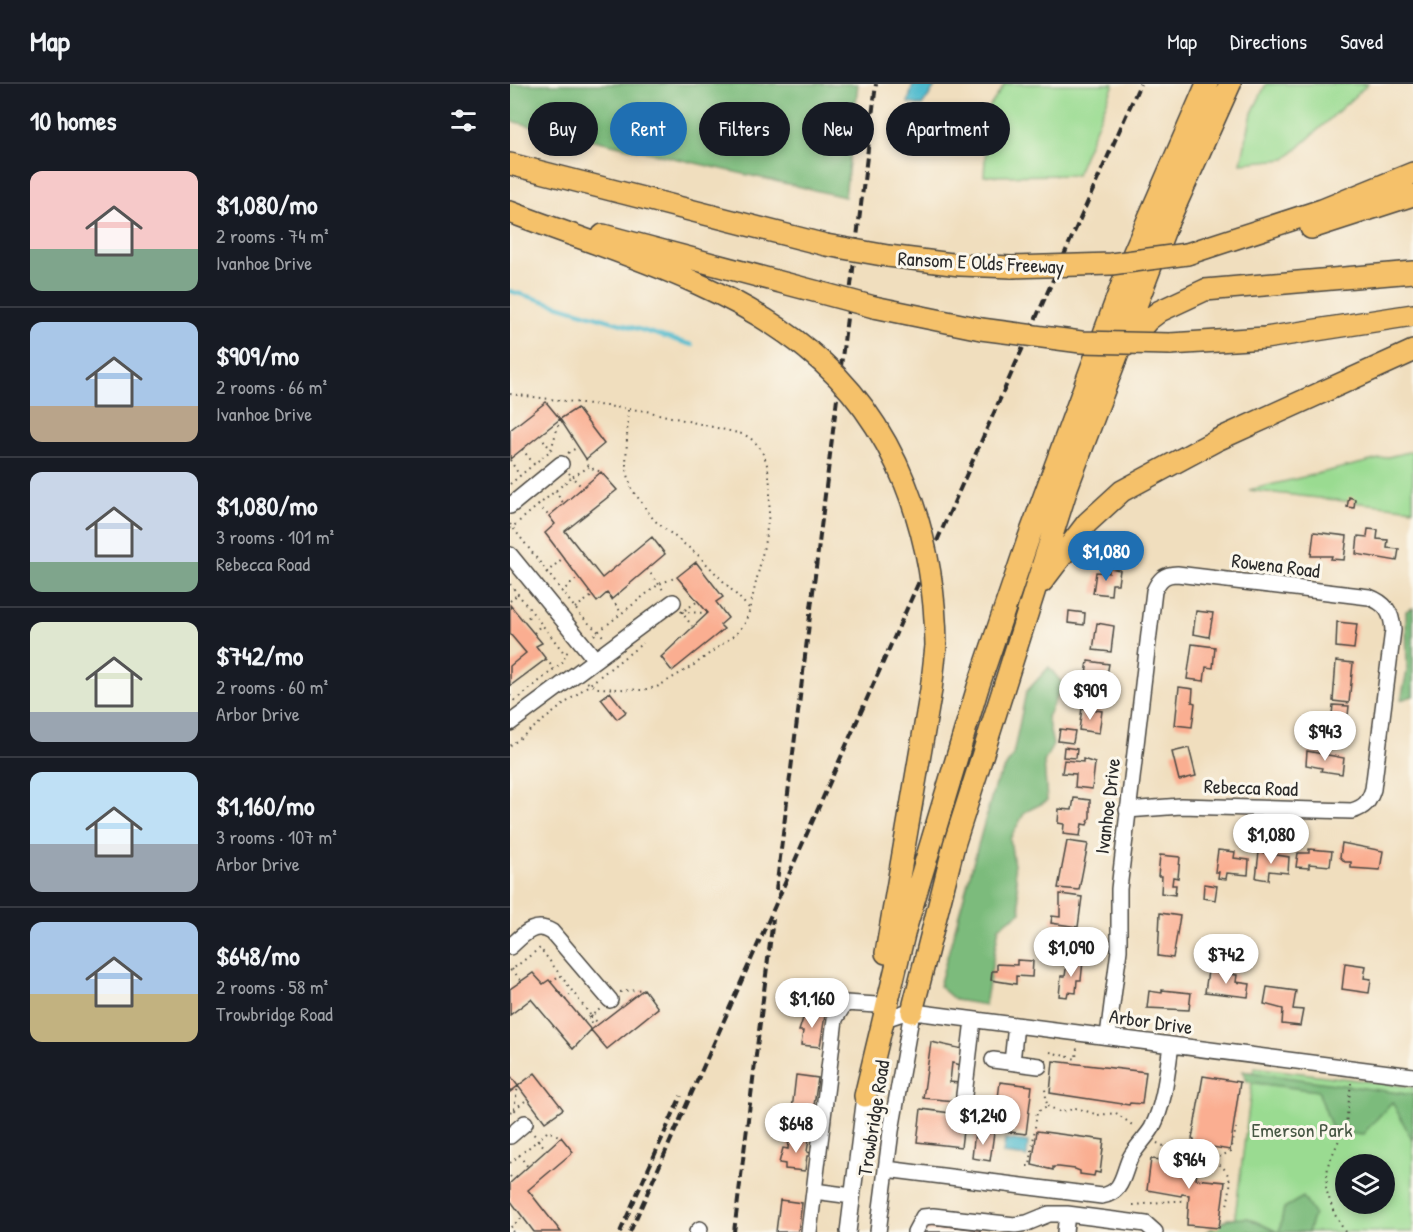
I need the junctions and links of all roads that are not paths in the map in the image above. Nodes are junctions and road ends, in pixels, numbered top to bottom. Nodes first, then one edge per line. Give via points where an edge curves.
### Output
1 (1207, 84) edge
2 (1230, 84) edge
3 (510, 164) edge
4 (1413, 173) edge
5 (1413, 195) edge
6 (510, 211) edge
7 (1187, 254) junction
8 (1413, 272) edge
9 (1413, 315) edge
10 (1413, 351) edge
11 (1107, 377) junction
12 (561, 464) dead end
13 (510, 506) edge
14 (1038, 544) junction
15 (510, 555) edge
16 (1159, 581) joint
17 (1034, 591) junction
18 (677, 607) road end
19 (594, 658) junction
20 (510, 723) edge
21 (1370, 800) joint
22 (1127, 810) junction
23 (510, 947) edge
24 (610, 1000) road end
25 (881, 1012) junction
26 (912, 1012) junction
27 (973, 1020) junction
28 (1016, 1025) junction
29 (1108, 1036) junction
30 (1171, 1045) junction
31 (993, 1060) dead end
32 (1012, 1062) junction
33 (1040, 1066) dead end
34 (1413, 1076) edge
35 (964, 1095) dead end
36 (865, 1096) joint
37 (525, 1123) dead end
38 (510, 1136) edge
39 (885, 1169) junction
40 (856, 1174) junction
41 (814, 1191) junction
42 (852, 1196) junction
43 (1067, 1214) junction
44 (1027, 1228) edge
45 (809, 1232) edge
46 (848, 1232) edge
47 (854, 1232) edge
48 (878, 1232) edge
49 (915, 1232) edge
50 (1065, 1232) edge
51 (1155, 1232) edge

1 - 14 highway via 1134,252
2 - 11 highway via 1167,224
3 - 7 highway, Ransom E Olds Freeway, bridge via 826,245 888,256 1012,267 1101,265
4 - 7 highway, Ransom E Olds Freeway via 1322,210
5 - 7 highway via 1285,235
6 - 9 highway, bridge via 874,307 981,329 1081,342 1170,344 1265,339
6 - 25 highway, bridge via 720,294 758,314 808,350 857,401 891,453 905,483 929,564 936,646
8 - 11 highway via 1195,293 1148,320
10 - 17 highway via 1258,420 1122,491 1087,523
11 - 14 highway
12 - 13 street
14 - 17 highway
14 - 25 highway via 926,856
15 - 19 street
16 - 21 street, Rowena Road via 1168,574 1177,574 1369,597 1386,607 1393,630
16 - 22 street, Ivanhoe Drive via 1154,591
17 - 26 highway via 951,854
18 - 19 street
19 - 20 street
21 - 22 street, Rebecca Road via 1352,812 1181,806
22 - 29 street, Ivanhoe Drive via 1119,890 1119,950
23 - 24 street via 534,927 543,927 552,932
25 - 26 street, Arbor Drive
25 - 36 highway
25 - 41 street, Arbor Drive via 845,1003 835,1019
26 - 27 street, Arbor Drive
26 - 39 street, Trowbridge Road
27 - 28 street, Arbor Drive
27 - 35 street
28 - 29 street, Arbor Drive
28 - 32 street
29 - 30 street, Arbor Drive
30 - 34 street, Arbor Drive
30 - 39 street via 1152,1129 1138,1145 1121,1185 1113,1194 1102,1196
31 - 32 street
32 - 33 street
36 - 40 street, Trowbridge Road
37 - 38 street
39 - 48 street, Trowbridge Road
40 - 42 street, Trowbridge Road
40 - 47 street
41 - 42 street
41 - 45 street
42 - 46 street, Trowbridge Road
43 - 44 street via 1049,1214
43 - 50 street
43 - 51 street via 1146,1224
44 - 49 street via 933,1215 923,1217

